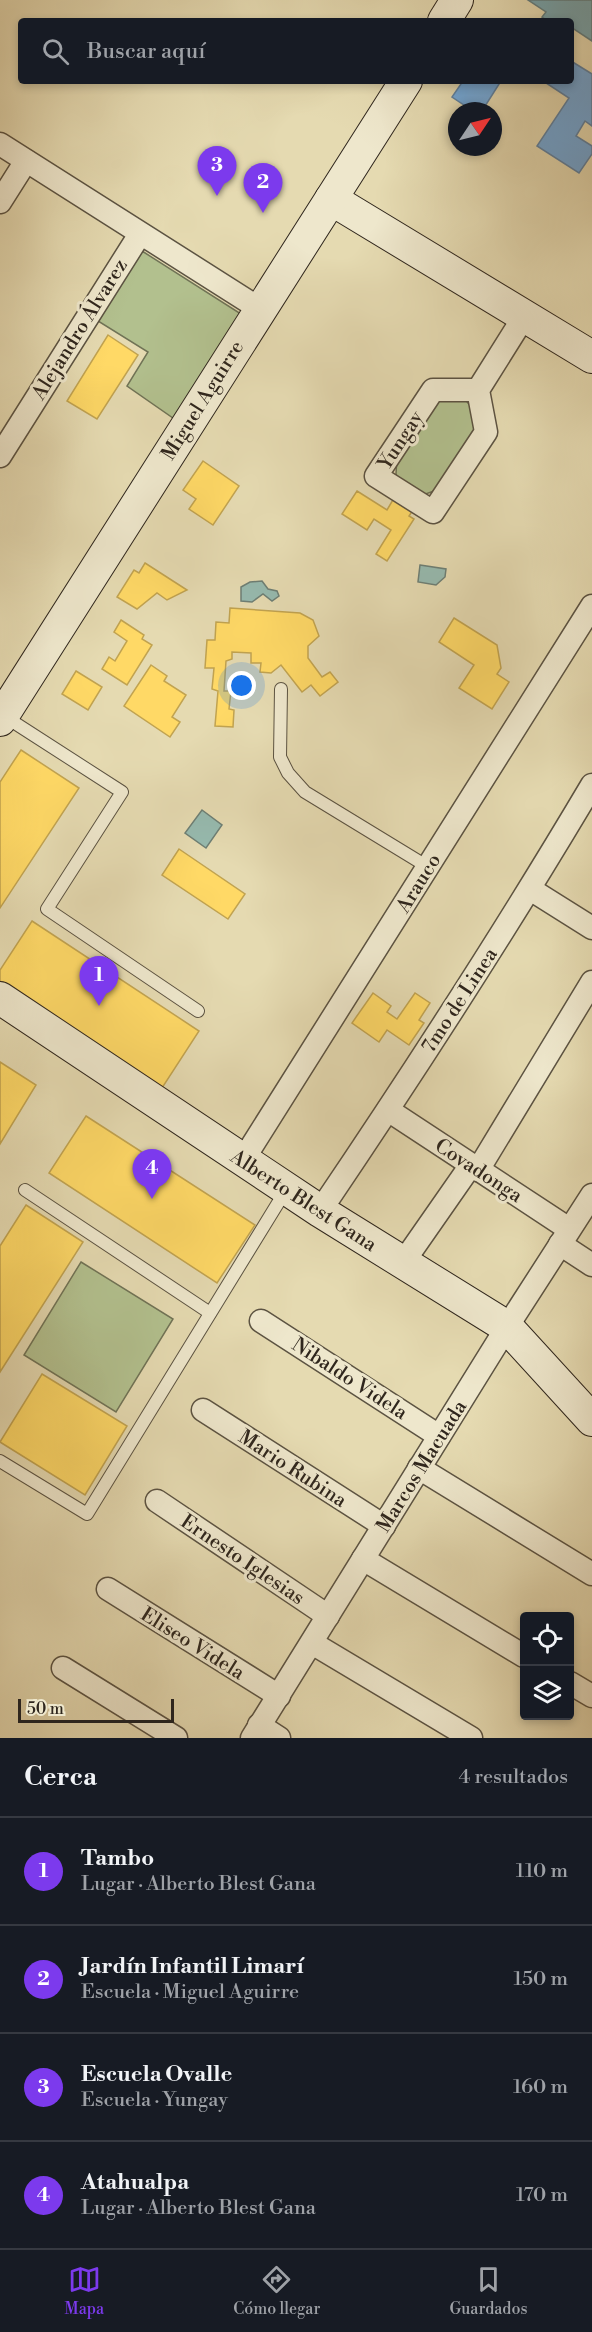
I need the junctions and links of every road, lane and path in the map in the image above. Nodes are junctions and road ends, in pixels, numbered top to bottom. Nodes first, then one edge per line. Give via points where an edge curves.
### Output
1 (457, 0) edge
2 (446, 18) edge
3 (404, 84) edge
4 (0, 144) edge
5 (26, 161) junction
6 (332, 199) junction
7 (0, 202) edge
8 (140, 234) junction
9 (260, 309) junction
10 (525, 315) junction
11 (592, 357) edge
12 (478, 390) junction
13 (0, 456) edge
14 (592, 606) edge
15 (281, 689) dead end
16 (2, 718) edge
17 (592, 784) edge
18 (428, 867) junction
19 (530, 889) junction
20 (592, 928) edge
21 (592, 982) edge
22 (0, 998) edge
23 (198, 1011) dead end
24 (388, 1110) junction
25 (243, 1160) junction
26 (475, 1167) junction
27 (287, 1189) junction
28 (25, 1190) dead end
29 (592, 1195) edge
30 (320, 1211) junction
31 (564, 1237) junction
32 (402, 1264) junction
33 (592, 1264) edge
34 (210, 1313) junction
35 (261, 1321) dead end
36 (507, 1327) junction
37 (203, 1410) dead end
38 (592, 1420) edge
39 (439, 1436) junction
40 (0, 1461) edge
41 (419, 1468) junction
42 (158, 1501) dead end
43 (384, 1526) junction
44 (363, 1559) junction
45 (592, 1574) edge
46 (108, 1589) dead end
47 (328, 1616) junction
48 (312, 1643) junction
49 (520, 1653) edge
50 (63, 1668) dead end
51 (574, 1685) edge
52 (279, 1696) junction
53 (592, 1696) edge
54 (255, 1732) edge
55 (176, 1738) edge
56 (279, 1738) edge
57 (471, 1738) edge

1 - 2 street
3 - 6 street, Miguel Aguirre
4 - 5 street
5 - 7 street
5 - 8 street
6 - 9 street, Miguel Aguirre
6 - 10 street
8 - 9 street
8 - 13 street, Alejandro Álvarez
9 - 16 street, Miguel Aguirre
10 - 11 street
10 - 12 street
12 - 12 street, Yungay via 486,432 433,512 376,476 433,390
14 - 18 street, Arauco
15 - 18 lane via 280,757 288,773 305,792
16 - 23 lane via 122,792 47,909
17 - 19 street, 7mo de Linea
18 - 25 street, Arauco
19 - 20 street
19 - 24 street, 7mo de Linea
21 - 26 street
22 - 25 street, Alberto Blest Gana
24 - 26 street, Covadonga
24 - 30 street, 7mo de Linea
25 - 27 street, Alberto Blest Gana
26 - 31 street, Covadonga
26 - 32 street
27 - 30 street, Alberto Blest Gana
27 - 34 lane
28 - 34 lane
29 - 31 street, Marcos Macuada
30 - 32 street, Alberto Blest Gana
31 - 33 street, Covadonga
31 - 36 street, Marcos Macuada
32 - 36 street, Alberto Blest Gana
34 - 40 lane via 87,1514
35 - 39 street, Nibaldo Videla
36 - 38 street, Alberto Blest Gana
36 - 39 street, Marcos Macuada
37 - 43 street, Mario Rubina
39 - 41 street, Marcos Macuada
41 - 43 street, Marcos Macuada
41 - 45 street
42 - 47 street, Ernesto Iglesias
43 - 44 street, Marcos Macuada
44 - 47 street, Marcos Macuada
44 - 49 street
46 - 52 street, Eliseo Videla
47 - 48 street, Marcos Macuada
48 - 52 street, Marcos Macuada
48 - 57 street
50 - 55 street
51 - 53 street
52 - 54 street, Marcos Macuada
54 - 56 street

